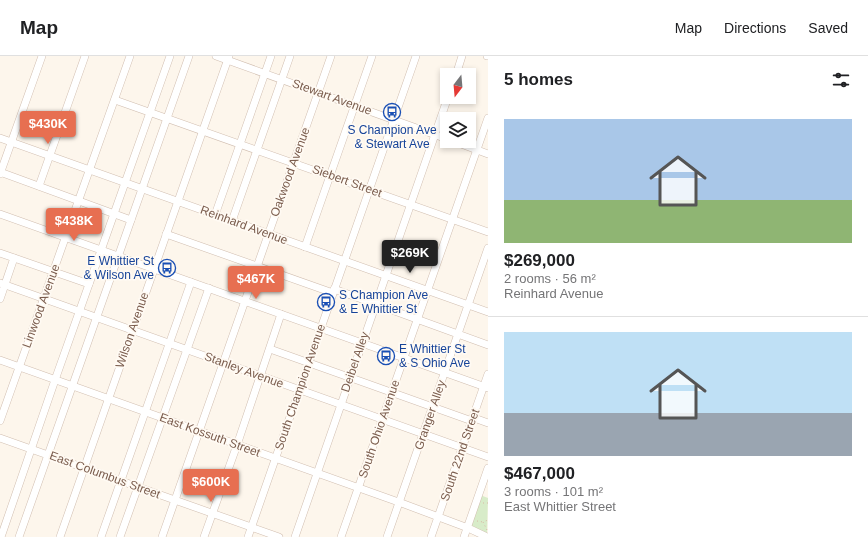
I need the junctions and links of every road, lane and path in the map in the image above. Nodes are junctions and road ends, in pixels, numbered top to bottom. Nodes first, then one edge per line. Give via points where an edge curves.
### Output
1 (42, 56) edge
2 (86, 56) edge
3 (130, 56) edge
4 (170, 56) edge
5 (189, 56) edge
6 (216, 56) edge
7 (271, 56) edge
8 (290, 56) edge
9 (331, 56) edge
10 (372, 56) edge
11 (416, 56) edge
12 (462, 56) edge
13 (229, 58) edge
14 (458, 68) edge
15 (265, 73) junction
16 (282, 79) junction
17 (318, 93) junction
18 (115, 100) junction
19 (446, 104) edge
20 (355, 106) junction
21 (150, 112) junction
22 (168, 118) junction
23 (488, 118) edge
24 (395, 120) junction
25 (203, 130) junction
26 (435, 135) junction
27 (440, 137) edge
28 (0, 138) edge
29 (11, 142) junction
30 (241, 144) junction
31 (472, 148) edge
32 (257, 149) junction
33 (477, 150) junction
34 (488, 154) edge
35 (50, 155) junction
36 (294, 162) junction
37 (90, 170) junction
38 (0, 173) edge
39 (331, 176) junction
40 (124, 182) junction
41 (39, 186) junction
42 (142, 189) junction
43 (370, 190) junction
44 (79, 200) junction
45 (178, 201) junction
46 (411, 204) junction
47 (114, 213) junction
48 (0, 214) edge
49 (215, 215) junction
50 (452, 219) junction
51 (131, 220) junction
52 (232, 220) junction
53 (488, 232) edge
54 (166, 234) junction
55 (268, 234) junction
56 (66, 237) junction
57 (305, 247) junction
58 (488, 248) edge
59 (102, 250) junction
60 (0, 253) edge
61 (119, 256) junction
62 (14, 258) junction
63 (344, 261) junction
64 (257, 266) junction
65 (154, 268) junction
66 (54, 272) junction
67 (386, 276) junction
68 (191, 282) junction
69 (2, 284) edge
70 (89, 284) junction
71 (208, 288) junction
72 (427, 290) junction
73 (334, 291) junction
74 (0, 299) edge
75 (44, 299) junction
76 (245, 301) junction
77 (376, 304) junction
78 (467, 305) junction
79 (80, 312) junction
80 (488, 312) edge
81 (281, 314) junction
82 (97, 318) junction
83 (417, 319) junction
84 (321, 328) junction
85 (132, 330) junction
86 (457, 334) junction
87 (362, 343) junction
88 (169, 344) junction
89 (488, 345) edge
90 (270, 349) junction
91 (186, 350) junction
92 (404, 358) junction
93 (0, 360) edge
94 (223, 363) junction
95 (309, 363) junction
96 (19, 367) junction
97 (444, 372) junction
98 (488, 374) edge
99 (261, 376) junction
100 (349, 378) junction
101 (55, 380) junction
102 (73, 386) junction
103 (486, 387) edge
104 (299, 390) junction
105 (392, 392) junction
106 (108, 399) junction
107 (340, 405) junction
108 (432, 407) junction
109 (145, 412) junction
110 (162, 418) junction
111 (382, 419) junction
112 (0, 421) edge
113 (472, 421) junction
114 (488, 423) edge
115 (199, 431) junction
116 (423, 434) junction
117 (0, 438) edge
118 (237, 445) junction
119 (462, 448) junction
120 (32, 449) junction
121 (49, 455) junction
122 (488, 457) edge
123 (275, 458) junction
124 (84, 468) junction
125 (488, 468) edge
126 (317, 473) junction
127 (121, 481) junction
128 (138, 487) junction
129 (358, 488) junction
130 (175, 500) junction
131 (399, 502) junction
132 (212, 513) junction
133 (438, 517) junction
134 (488, 520) edge
135 (251, 527) junction
136 (468, 528) junction
137 (488, 532) edge
138 (1, 535) edge
139 (11, 537) edge
140 (19, 537) edge
141 (60, 537) edge
142 (101, 537) edge
143 (120, 537) edge
144 (162, 537) edge
145 (204, 537) edge
146 (248, 537) edge
147 (279, 537) edge
148 (295, 537) edge
149 (341, 537) edge
150 (387, 537) edge
151 (431, 537) edge
152 (464, 537) edge
153 (488, 537) edge

1 - 29 street
2 - 35 street
3 - 18 street, Linwood Avenue
4 - 21 street
5 - 22 street
6 - 13 street, Stewart Avenue
7 - 15 street
8 - 16 street
9 - 17 street, Oakwood Avenue
10 - 20 street
11 - 24 street, South Champion Avenue
12 - 14 street
13 - 15 street, Stewart Avenue
13 - 25 street, Wilson Avenue
15 - 16 street, Stewart Avenue
15 - 30 street
16 - 17 street, Stewart Avenue
16 - 32 street
17 - 20 street, Stewart Avenue
17 - 36 street, Oakwood Avenue
18 - 21 street, Siebert Street
18 - 37 street, Linwood Avenue
19 - 26 street, Deibel Alley
20 - 24 street, Stewart Avenue
20 - 39 street
21 - 22 street, Siebert Street
21 - 40 street
22 - 25 street, Siebert Street
22 - 42 street
23 - 33 street, South Ohio Avenue
24 - 26 street, Stewart Avenue
24 - 43 street, South Champion Avenue
25 - 30 street, Siebert Street
25 - 45 street, Wilson Avenue
26 - 27 street, Stewart Avenue
26 - 46 street, Deibel Alley
28 - 29 street, Reinhard Avenue
29 - 35 street, Reinhard Avenue
29 - 38 street
30 - 32 street, Siebert Street
30 - 49 street
31 - 33 street
32 - 36 street, Siebert Street
32 - 52 street
33 - 34 street
33 - 50 street, South Ohio Avenue
35 - 37 street, Reinhard Avenue
35 - 41 street
36 - 39 street, Siebert Street
36 - 55 street, Oakwood Avenue
37 - 40 street, Reinhard Avenue
37 - 44 street, Linwood Avenue
38 - 41 street
39 - 43 street, Siebert Street
39 - 57 street
40 - 42 street, Reinhard Avenue
40 - 47 street
41 - 44 street
42 - 45 street, Reinhard Avenue
42 - 51 street
43 - 46 street, Siebert Street
43 - 63 street, South Champion Avenue
44 - 47 street
44 - 56 street, Linwood Avenue
45 - 49 street, Reinhard Avenue
45 - 54 street, Wilson Avenue
46 - 50 street, Siebert Street
46 - 67 street, Deibel Alley
47 - 51 street
47 - 59 street
48 - 56 street
49 - 52 street, Reinhard Avenue
50 - 53 street, Siebert Street
50 - 72 street, South Ohio Avenue
51 - 61 street
52 - 55 street, Reinhard Avenue
54 - 64 street
54 - 65 street, Wilson Avenue
55 - 57 street, Reinhard Avenue
55 - 64 street, Oakwood Avenue
56 - 59 street
56 - 66 street, Linwood Avenue
57 - 63 street, Reinhard Avenue
58 - 78 street, Granger Alley
59 - 61 street
59 - 70 street
60 - 62 street
61 - 65 street
61 - 82 street
62 - 66 street
62 - 69 street
63 - 67 street, Reinhard Avenue
63 - 73 street, South Champion Avenue
64 - 73 street
64 - 76 street, Oakwood Avenue
65 - 68 street
65 - 85 street, Wilson Avenue
66 - 70 street
66 - 75 street, Linwood Avenue
67 - 72 street, Reinhard Avenue
67 - 77 street, Deibel Alley
68 - 71 street
68 - 88 street
69 - 74 street
69 - 75 street, Stanley Avenue
70 - 79 street
71 - 76 street
71 - 91 street
72 - 78 street, Reinhard Avenue
72 - 83 street, South Ohio Avenue
73 - 77 street
73 - 84 street, South Champion Avenue
75 - 79 street, Stanley Avenue
75 - 96 street, Linwood Avenue
76 - 81 street
76 - 94 street, Oakwood Avenue
77 - 83 street
77 - 87 street, Deibel Alley
78 - 80 street, Reinhard Avenue
78 - 86 street, Granger Alley
79 - 82 street, Stanley Avenue
79 - 101 street
81 - 84 street
81 - 90 street
82 - 85 street, Stanley Avenue
82 - 102 street
83 - 86 street
83 - 92 street, South Ohio Avenue
84 - 87 street
84 - 95 street, South Champion Avenue
85 - 88 street, Stanley Avenue
85 - 106 street, Wilson Avenue
86 - 89 street
86 - 97 street, Granger Alley
87 - 92 street
87 - 100 street, Deibel Alley
88 - 91 street, Stanley Avenue
88 - 109 street
90 - 95 street
90 - 99 street
91 - 94 street, Stanley Avenue
91 - 110 street
92 - 97 street
92 - 105 street, South Ohio Avenue
93 - 96 street, East Kossuth Street
94 - 99 street, Stanley Avenue
94 - 115 street, Oakwood Avenue
95 - 100 street
95 - 104 street, South Champion Avenue
96 - 101 street, East Kossuth Street
96 - 112 street, Linwood Avenue
97 - 103 street
97 - 108 street, Granger Alley
98 - 103 street, South 22nd Street
99 - 104 street, Stanley Avenue
99 - 118 street
100 - 105 street
100 - 107 street, Deibel Alley
101 - 102 street, East Kossuth Street
101 - 120 street
102 - 106 street, East Kossuth Street
102 - 121 street
103 - 113 street, South 22nd Street
104 - 107 street, Stanley Avenue
104 - 123 street, South Champion Avenue
105 - 108 street
105 - 111 street, South Ohio Avenue
106 - 109 street, East Kossuth Street
106 - 124 street, Wilson Avenue
107 - 111 street, Stanley Avenue
107 - 126 street, Deibel Alley
108 - 113 street
108 - 116 street, Granger Alley
109 - 110 street, East Kossuth Street
109 - 127 street
110 - 115 street, East Kossuth Street
110 - 128 street
111 - 116 street, Stanley Avenue
111 - 129 street, South Ohio Avenue
113 - 114 street via 477,419
113 - 119 street, South 22nd Street
115 - 118 street, East Kossuth Street
115 - 130 street, Oakwood Avenue
116 - 119 street, Stanley Avenue
116 - 131 street, Granger Alley
117 - 120 street, East Columbus Street
118 - 123 street, East Kossuth Street
118 - 132 street
119 - 122 street, Stanley Avenue
119 - 133 street, South 22nd Street
120 - 121 street, East Columbus Street
120 - 138 street
121 - 124 street, East Columbus Street
121 - 140 street
123 - 126 street, East Kossuth Street
123 - 135 street, South Champion Avenue
124 - 127 street, East Columbus Street
124 - 141 street, Wilson Avenue
125 - 136 street
126 - 129 street, East Kossuth Street
126 - 148 street, Deibel Alley
127 - 128 street, East Columbus Street
127 - 142 street
128 - 130 street, East Columbus Street
128 - 143 street
129 - 131 street, East Kossuth Street
129 - 149 street, South Ohio Avenue
130 - 132 street, East Columbus Street
130 - 144 street, Oakwood Avenue
131 - 133 street, East Kossuth Street
131 - 150 street, Granger Alley
132 - 135 street, East Columbus Street
132 - 145 street
133 - 136 street, East Kossuth Street
133 - 151 street, South 22nd Street
134 - 137 path via 483,522
135 - 146 street, South Champion Avenue
135 - 147 street, East Columbus Street
136 - 152 street
136 - 153 street, East Kossuth Street
138 - 139 street

